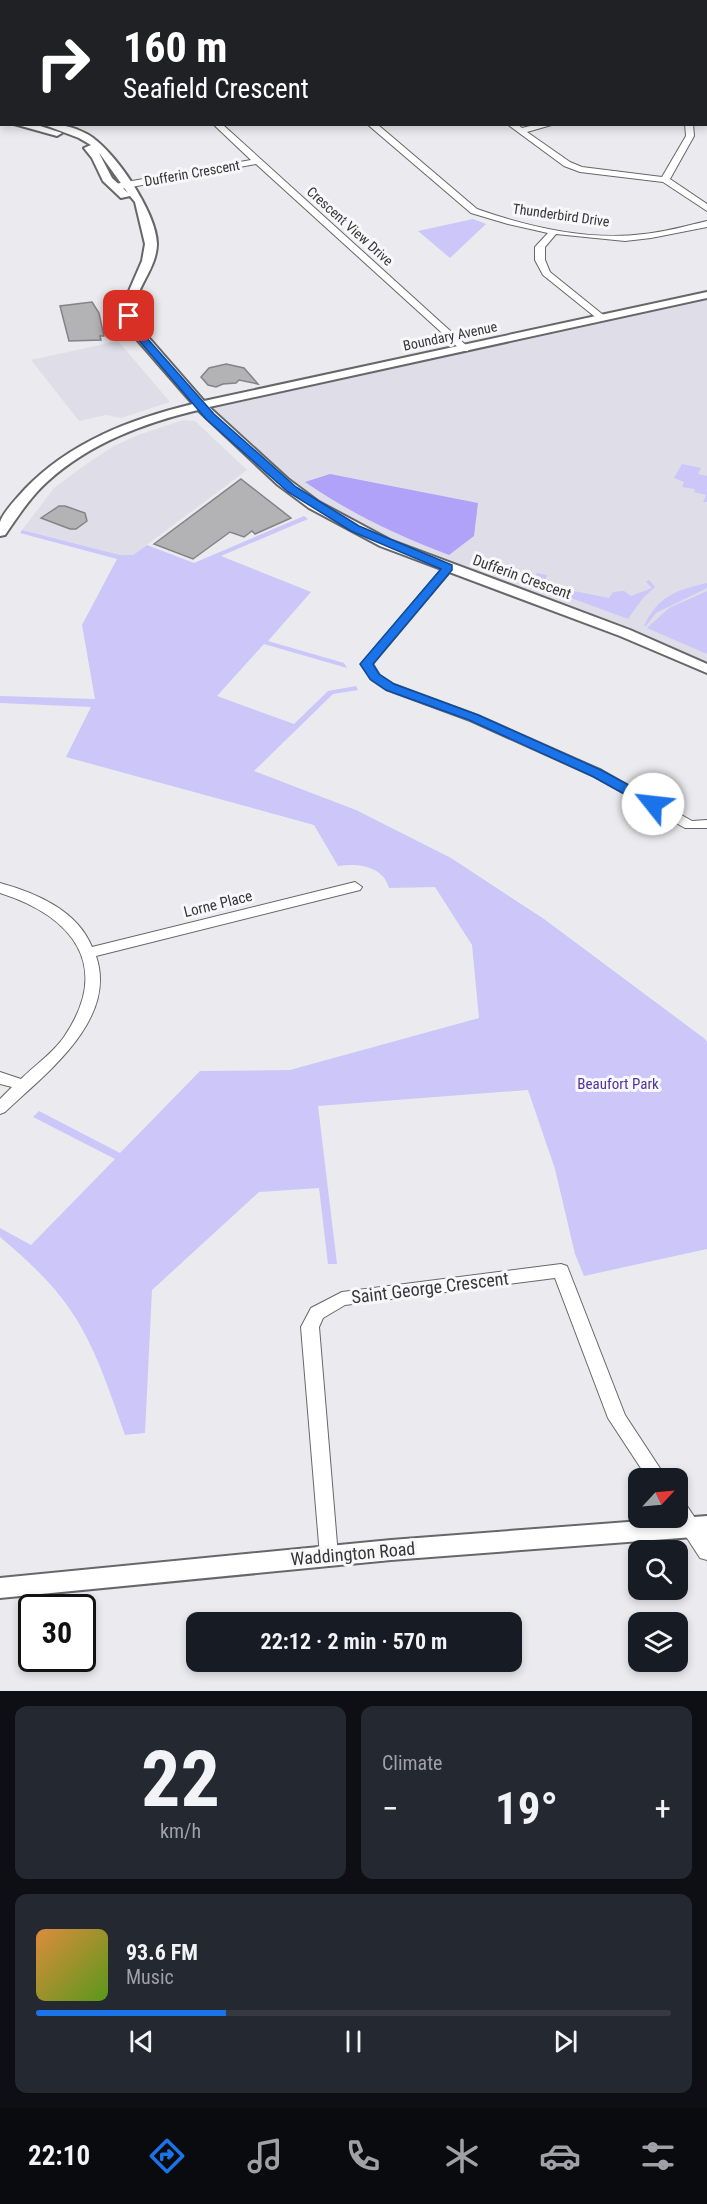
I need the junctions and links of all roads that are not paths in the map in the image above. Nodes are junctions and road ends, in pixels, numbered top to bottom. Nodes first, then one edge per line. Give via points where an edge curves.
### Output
1 (28, 126) edge
2 (54, 126) edge
3 (220, 126) edge
4 (373, 126) edge
5 (514, 126) edge
6 (542, 126) edge
7 (690, 126) edge
8 (520, 131) junction
9 (258, 161) junction
10 (665, 180) junction
11 (120, 186) junction
12 (707, 208) edge
13 (707, 224) edge
14 (554, 231) junction
15 (707, 295) edge
16 (602, 318) junction
17 (465, 349) junction
18 (200, 405) junction
19 (0, 532) edge
20 (448, 568) junction
21 (707, 669) edge
22 (707, 824) edge
23 (355, 887) dead end
24 (0, 888) edge
25 (88, 953) junction
26 (0, 1078) edge
27 (24, 1085) junction
28 (0, 1108) edge
29 (651, 1468) edge
30 (699, 1527) edge
31 (707, 1552) edge
32 (329, 1556) junction
33 (0, 1588) edge

1 - 11 street, Dufferin Crescent via 55,132 86,147 97,157 108,179
2 - 11 street, Dufferin Crescent via 100,146 110,158
3 - 9 street, Crescent View Drive
4 - 14 street, Thunderbird Drive via 474,211
5 - 8 street
6 - 8 street
7 - 10 street via 690,136
8 - 10 street via 580,169
9 - 11 street, Dufferin Crescent
9 - 17 street, Crescent View Drive
10 - 12 street
11 - 18 street, Dufferin Crescent via 140,202 150,250 146,268 130,298 130,320
13 - 14 street, Thunderbird Drive via 625,238
14 - 16 street via 540,247 546,273
15 - 16 street, Boundary Avenue
16 - 17 street, Boundary Avenue
17 - 18 street, Boundary Avenue
18 - 19 street, Boundary Avenue via 121,429 75,453 29,490
18 - 20 street, Dufferin Crescent via 283,482 314,505 375,538
20 - 21 street, Dufferin Crescent via 625,633
20 - 22 street via 367,664 375,677 390,687 474,718 597,773 690,825
23 - 25 street, Lorne Place
24 - 25 street via 34,899 54,911 82,939
25 - 27 street via 93,968 93,991 86,1013 69,1042
26 - 27 street
27 - 28 street
29 - 32 street, Saint George Crescent via 617,1418 561,1271 342,1299 317,1313 310,1328
30 - 31 street
30 - 32 street, Waddington Road
32 - 33 street, Waddington Road

